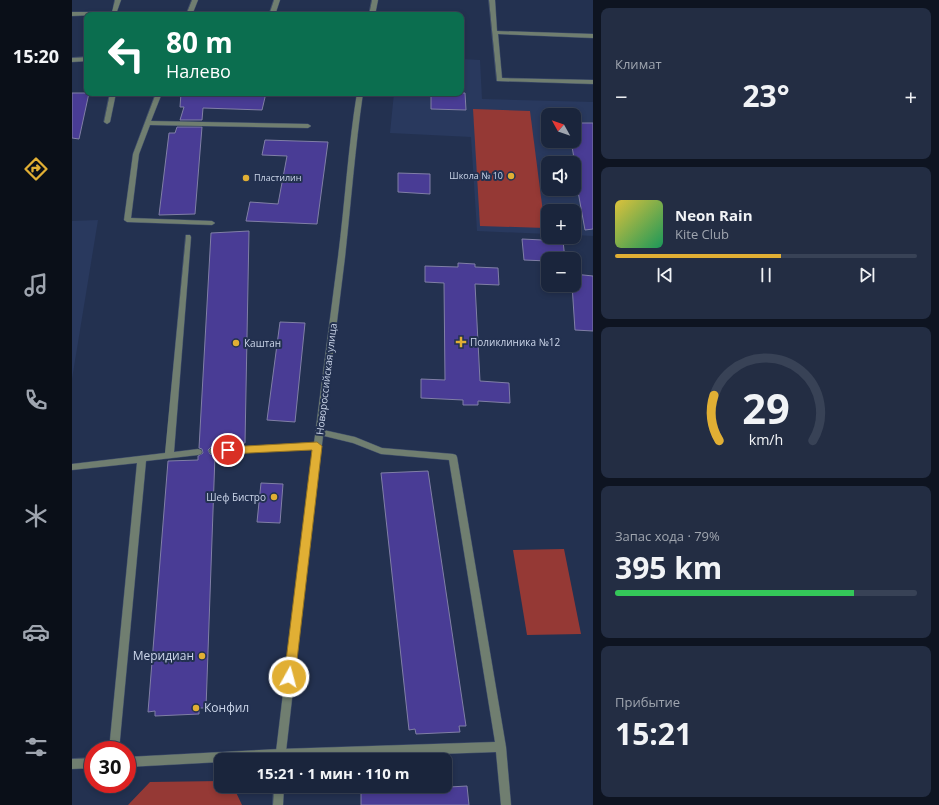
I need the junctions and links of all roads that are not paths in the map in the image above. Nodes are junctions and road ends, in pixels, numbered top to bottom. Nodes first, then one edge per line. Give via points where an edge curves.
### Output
1 (118, 0) edge
2 (195, 0) edge
3 (276, 0) edge
4 (375, 0) edge
5 (492, 0) edge
6 (115, 12) edge
7 (190, 12) edge
8 (273, 12) edge
9 (373, 12) edge
10 (72, 14) edge
11 (84, 14) edge
12 (495, 32) junction
13 (593, 36) edge
14 (84, 59) edge
15 (72, 60) edge
16 (593, 82) edge
17 (113, 96) edge
18 (158, 96) edge
19 (360, 96) edge
20 (107, 122) dead end
21 (147, 123) junction
22 (308, 126) dead end
23 (212, 223) dead end
24 (188, 237) dead end
25 (320, 432) junction
26 (317, 446) junction
27 (213, 451) dead end
28 (198, 452) dead end
29 (169, 456) junction
30 (142, 459) junction
31 (72, 467) edge
32 (115, 741) edge
33 (501, 747) junction
34 (280, 753) edge
35 (368, 753) edge
36 (214, 759) edge
37 (136, 762) edge
38 (84, 763) edge
39 (72, 764) edge
40 (279, 793) edge
41 (278, 805) edge
42 (506, 805) edge

1 - 6 street
2 - 7 street
3 - 8 street
4 - 9 street
5 - 12 street
10 - 11 street
12 - 13 street
12 - 16 street via 499,80
14 - 15 street
17 - 20 street
18 - 21 street
19 - 25 street, Новороссийская улица
21 - 22 street
21 - 23 street via 136,154 127,220
24 - 29 street
25 - 26 street, Новороссийская улица
25 - 33 street via 355,440 381,451 453,457
26 - 27 street
26 - 34 street, Новороссийская улица
28 - 29 street
29 - 30 street
30 - 31 street
30 - 32 street
33 - 35 street
33 - 42 street
36 - 37 street
38 - 39 street
40 - 41 street

